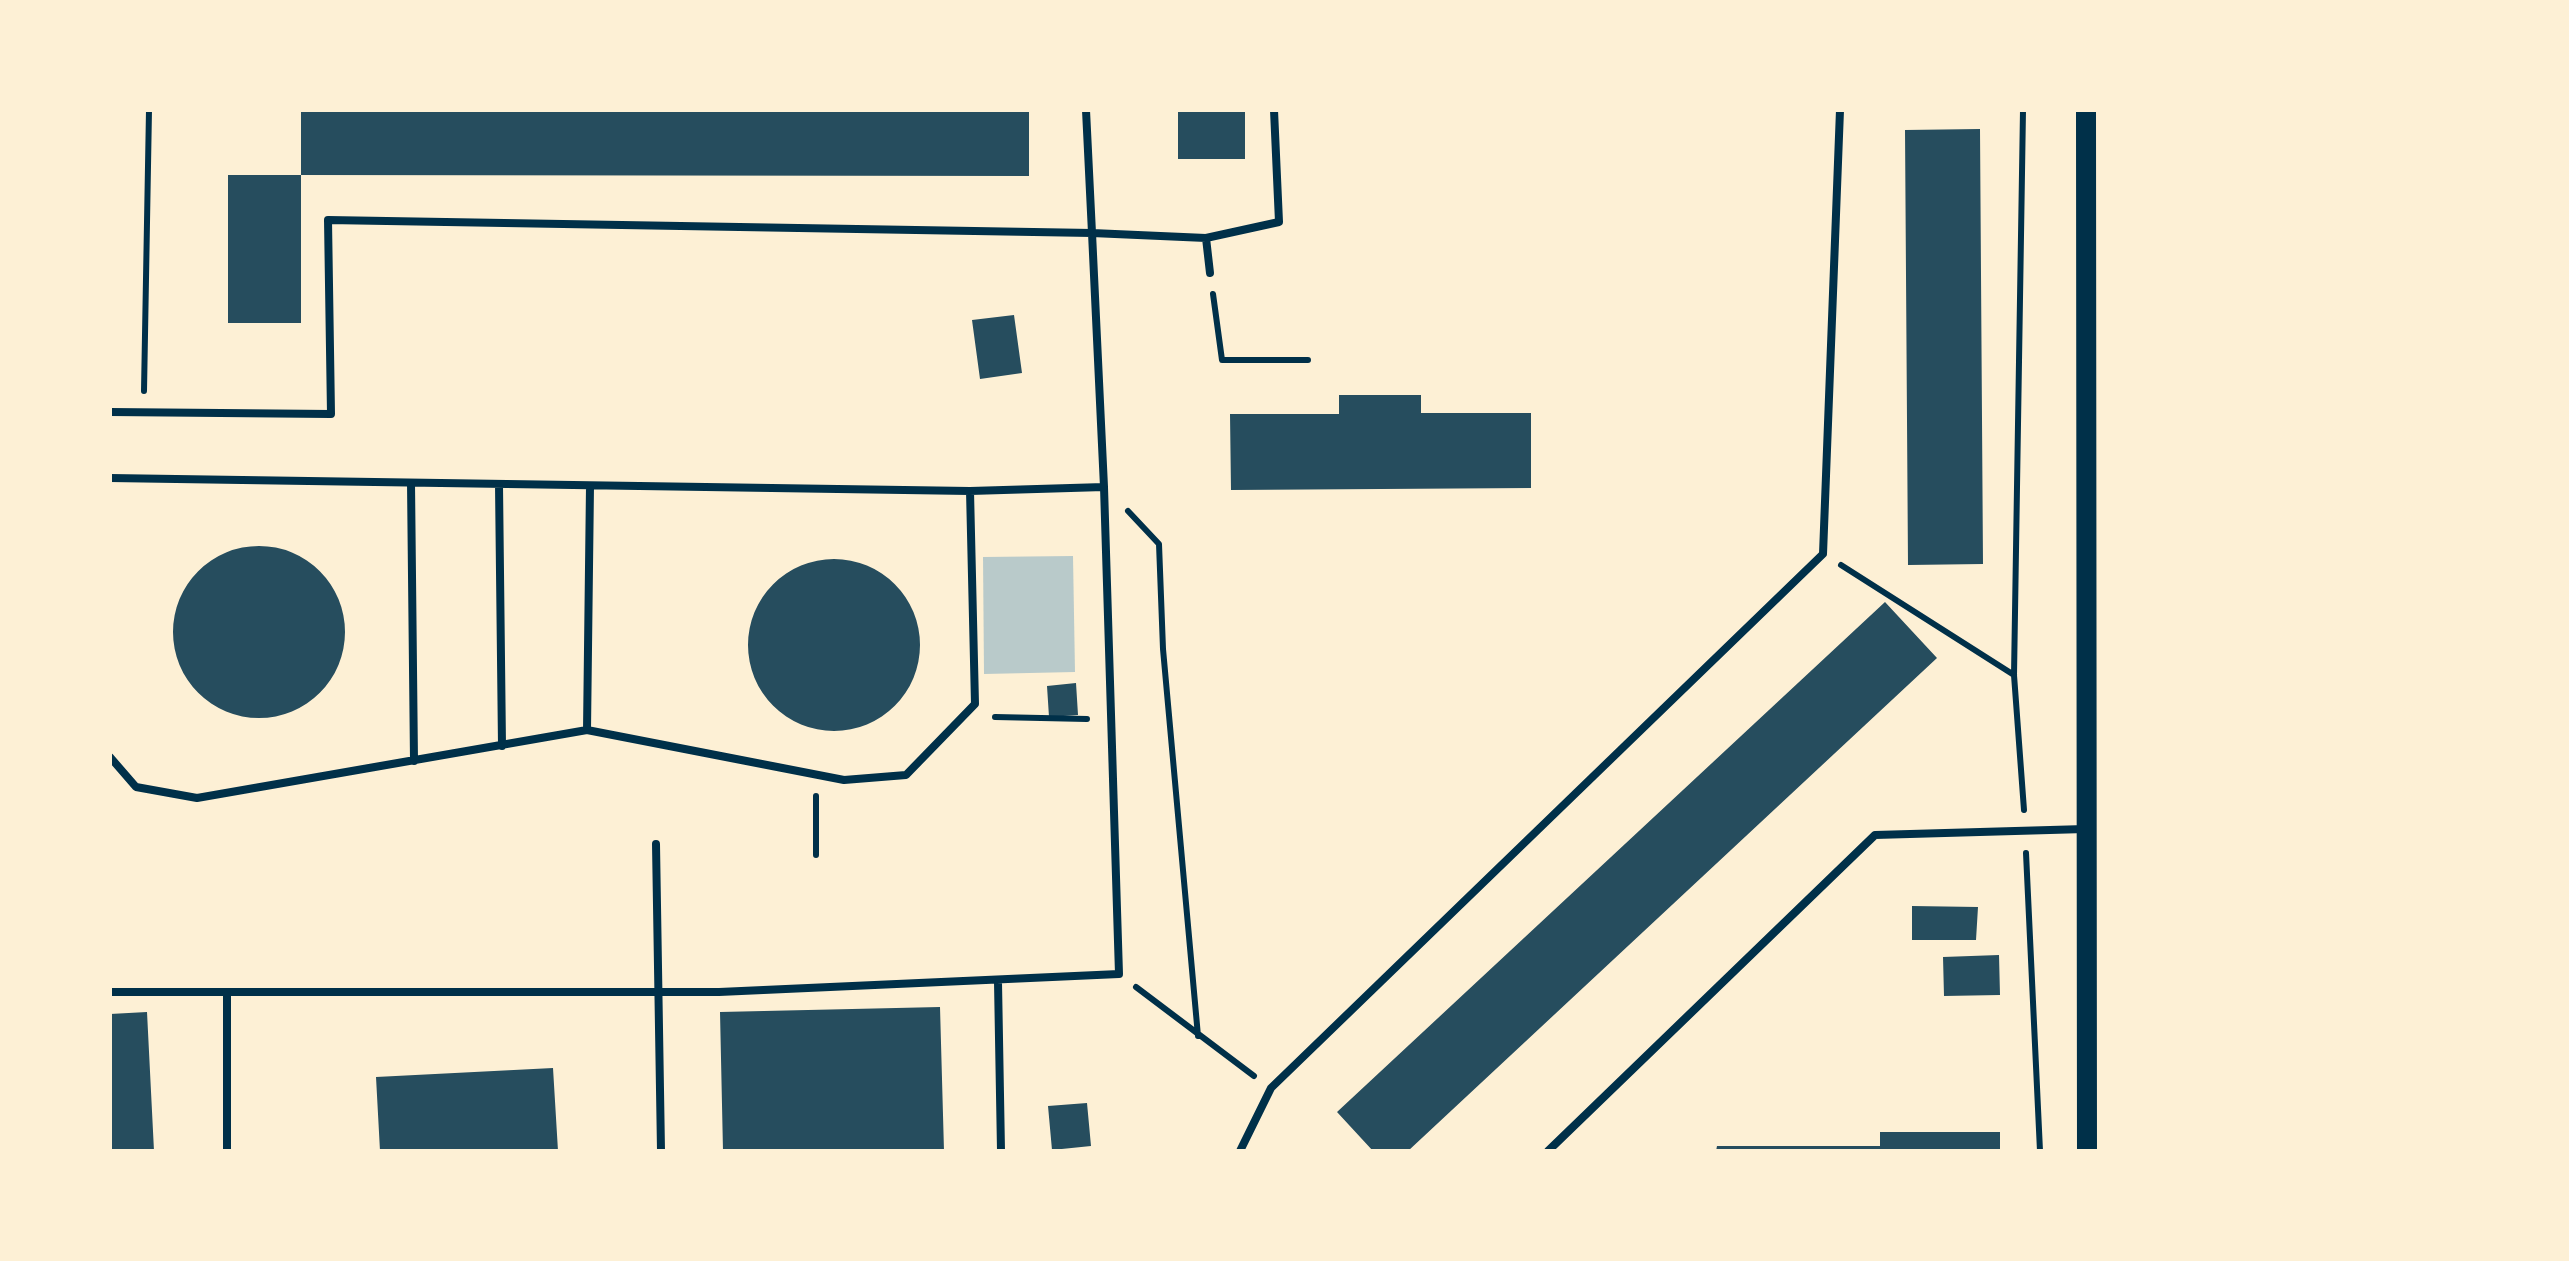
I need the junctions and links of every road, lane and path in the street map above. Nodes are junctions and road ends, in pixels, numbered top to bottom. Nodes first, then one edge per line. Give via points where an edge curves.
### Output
1 (149, 110) edge
2 (1086, 110) edge
3 (1274, 110) edge
4 (1840, 110) edge
5 (2023, 110) edge
6 (2086, 110) edge
7 (1092, 233) junction
8 (1206, 238) junction
9 (1210, 273) joint
10 (1308, 360) dead end
11 (110, 412) edge
12 (144, 412) junction
13 (110, 478) edge
14 (411, 483) junction
15 (499, 485) junction
16 (590, 486) junction
17 (1104, 487) junction
18 (970, 492) junction
19 (1824, 554) junction
20 (2014, 675) junction
21 (964, 717) junction
22 (1111, 719) junction
23 (587, 730) junction
24 (502, 746) junction
25 (110, 757) edge
26 (414, 761) junction
27 (816, 776) junction
28 (2087, 829) junction
29 (2025, 831) junction
30 (656, 844) dead end
31 (816, 855) dead end
32 (1119, 974) junction
33 (998, 982) junction
34 (662, 991) junction
35 (110, 992) edge
36 (227, 992) junction
37 (1198, 1036) junction
38 (1271, 1088) junction
39 (228, 1151) edge
40 (662, 1151) edge
41 (1001, 1151) edge
42 (1240, 1151) edge
43 (1548, 1151) edge
44 (2040, 1151) edge
45 (2087, 1151) edge

1 - 12 path
2 - 7 lane
3 - 8 lane via 1279,222
4 - 19 lane
5 - 20 path
6 - 28 main road
7 - 8 lane
7 - 12 lane via 328,220 331,414
7 - 17 lane
8 - 9 lane
9 - 10 path via 1222,360
11 - 12 lane
13 - 14 lane
14 - 15 lane
14 - 26 lane
15 - 16 lane
15 - 24 lane
16 - 18 lane
16 - 23 lane
17 - 18 lane
17 - 22 lane
17 - 37 path via 1159,544
18 - 21 lane via 975,704
19 - 20 path
19 - 38 lane
20 - 29 path
21 - 22 path
21 - 27 lane via 906,775
22 - 32 lane
23 - 24 lane
23 - 27 lane
24 - 26 lane
25 - 26 lane via 136,787 197,798
27 - 31 path
28 - 29 lane
28 - 45 main road
29 - 43 lane via 1876,835
29 - 44 path
30 - 34 lane
32 - 33 lane
32 - 37 path
33 - 34 lane
33 - 41 lane
34 - 36 lane
34 - 40 lane
35 - 36 lane
36 - 39 lane
37 - 38 path
38 - 42 lane

